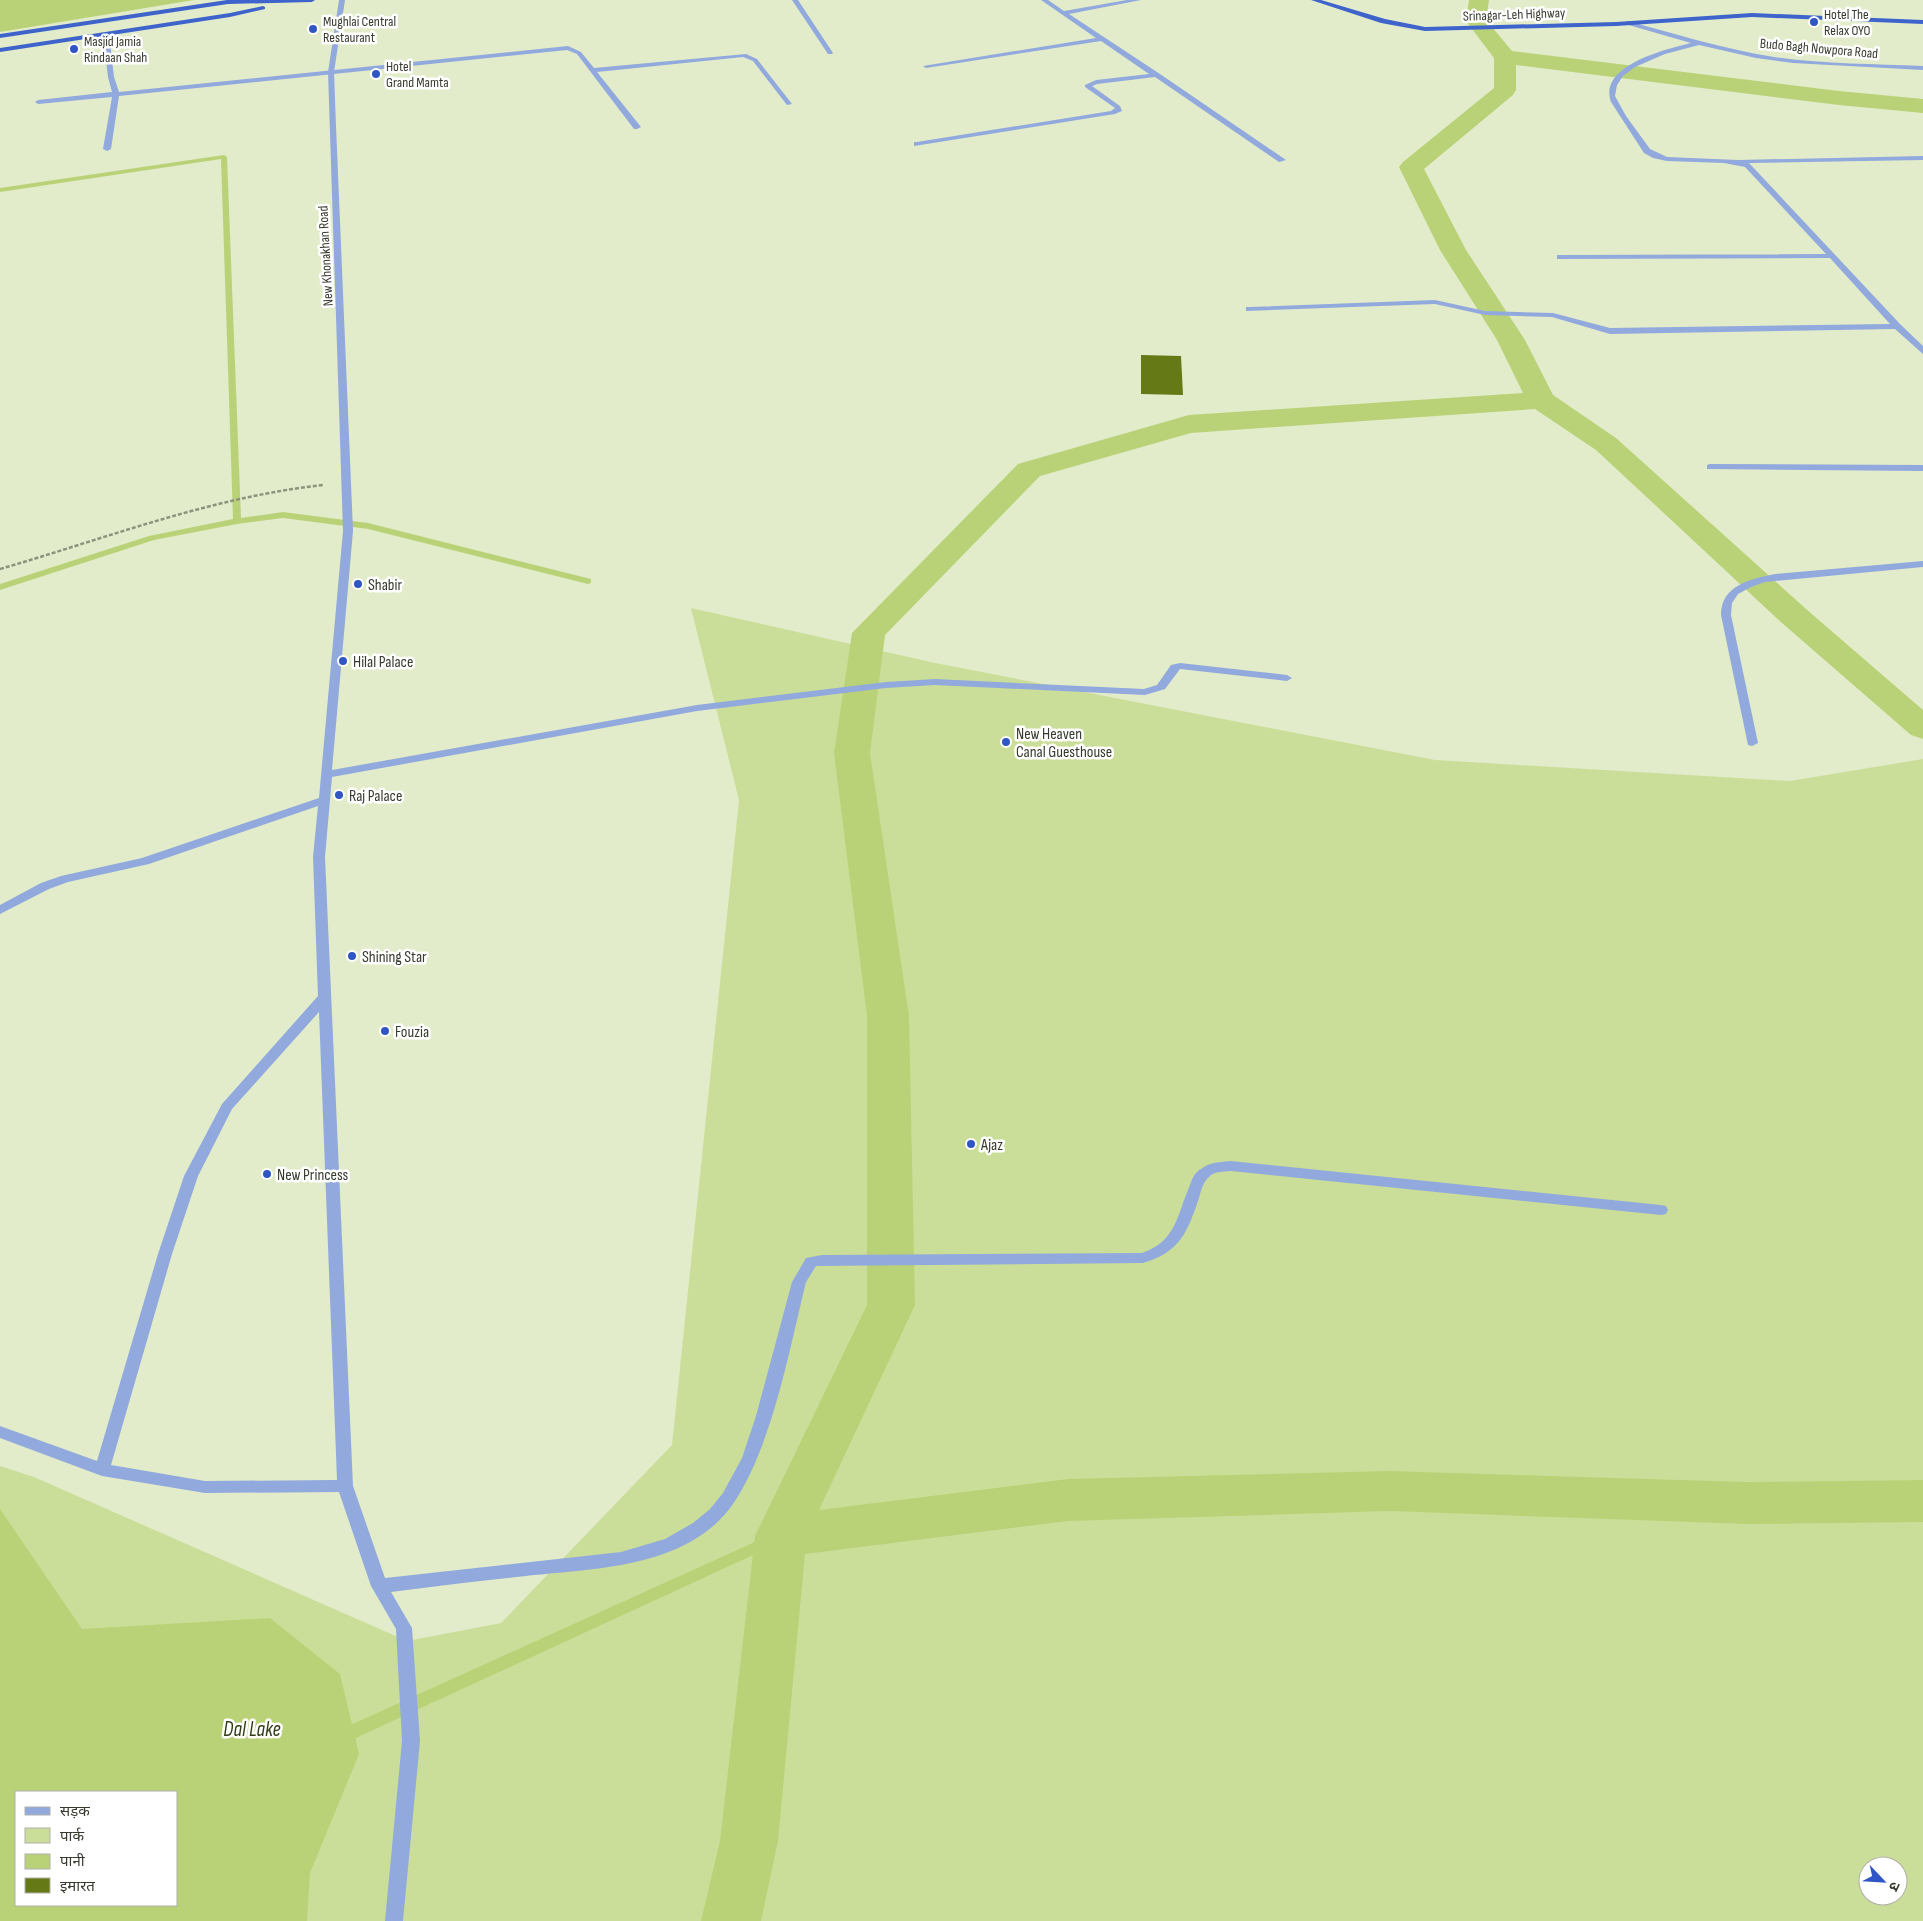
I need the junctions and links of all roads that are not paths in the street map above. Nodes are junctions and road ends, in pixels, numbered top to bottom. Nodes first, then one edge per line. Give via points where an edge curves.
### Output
1 (312, 0) edge
2 (342, 0) edge
3 (795, 0) edge
4 (1044, 0) edge
5 (1138, 0) edge
6 (1316, 1) edge
7 (291, 2) junction
8 (1063, 13) junction
9 (1923, 22) edge
10 (1627, 23) junction
11 (1618, 27) junction
12 (1647, 29) junction
13 (1923, 29) edge
14 (1433, 32) junction
15 (106, 34) junction
16 (1540, 34) dead end
17 (0, 36) edge
18 (1486, 36) dead end
19 (1103, 39) junction
20 (1702, 42) junction
21 (0, 50) edge
22 (830, 53) dead end
23 (926, 66) dead end
24 (1923, 68) edge
25 (593, 70) junction
26 (331, 72) junction
27 (1158, 75) junction
28 (116, 93) junction
29 (38, 102) dead end
30 (789, 104) dead end
31 (637, 127) dead end
32 (917, 144) dead end
33 (107, 149) dead end
34 (1923, 158) edge
35 (1282, 160) dead end
36 (1729, 162) junction
37 (1833, 256) junction
38 (1560, 257) dead end
39 (1250, 309) dead end
40 (1897, 326) junction
41 (1923, 351) edge
42 (1710, 468) dead end
43 (1923, 468) edge
44 (1923, 564) edge
45 (1287, 678) dead end
46 (1752, 743) dead end
47 (325, 775) junction
48 (323, 800) junction
49 (0, 910) edge
50 (325, 997) junction
51 (1661, 1210) dead end
52 (0, 1432) edge
53 (102, 1470) junction
54 (345, 1486) junction
55 (379, 1586) junction
56 (394, 1921) edge

1 - 7 highway
2 - 26 street, New Khonakhan Road
3 - 22 street
4 - 8 street
5 - 8 street
6 - 14 highway, Srinagar-Leh Highway via 1380,26
7 - 15 highway
7 - 17 highway via 228,2
8 - 19 street
9 - 10 highway, Srinagar-Leh Highway via 1752,15
10 - 11 highway, Srinagar-Leh Highway
10 - 12 street, Budo Bagh Nowpora Road
11 - 12 highway
11 - 14 highway, Srinagar-Leh Highway
11 - 16 highway
12 - 13 highway via 1771,21
12 - 20 street, Budo Bagh Nowpora Road
14 - 18 highway
15 - 21 highway
15 - 28 street
19 - 23 street
19 - 27 street
20 - 24 street, Budo Bagh Nowpora Road via 1776,59
20 - 36 street via 1633,64 1612,90 1614,102 1652,155 1675,160
25 - 26 street via 579,52 568,48
25 - 30 street via 744,55 755,60
25 - 31 street
26 - 28 street
26 - 47 street, New Khonakhan Road via 348,531
27 - 32 street via 1096,82 1087,86 1118,107 1118,111 1113,113
27 - 35 street
28 - 29 street
28 - 33 street
34 - 36 street
36 - 37 street via 1753,169
37 - 38 street
37 - 40 street
39 - 40 street via 1435,302 1485,313 1552,315 1610,331
40 - 41 street
42 - 43 street
44 - 46 street via 1762,579 1736,590 1726,603 1726,615
45 - 47 street via 1180,666 1175,667 1161,687 1145,692 935,682 886,685 697,708
47 - 48 street, New Khonakhan Road
48 - 49 street via 145,860 64,879
48 - 50 street, New Khonakhan Road via 320,857
50 - 53 street via 227,1107 191,1176
50 - 54 street, New Khonakhan Road
51 - 55 street via 1231,1166 1204,1173 1178,1236 1169,1247 1143,1258 811,1262 799,1282 757,1442 722,1506 698,1529 660,1548 621,1559
52 - 53 street
53 - 54 street via 205,1487
54 - 55 street, New Khonakhan Road
55 - 56 street, New Khonakhan Road via 404,1628 411,1741

